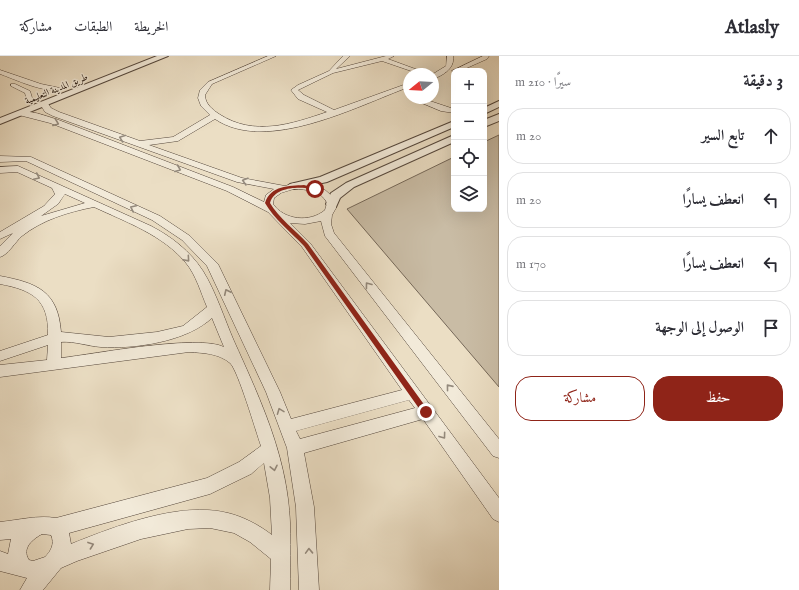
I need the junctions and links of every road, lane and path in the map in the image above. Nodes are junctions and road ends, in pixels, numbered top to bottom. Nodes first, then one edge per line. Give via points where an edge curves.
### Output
1 (142, 56) edge
2 (164, 56) edge
3 (269, 56) edge
4 (348, 56) edge
5 (391, 56) edge
6 (450, 56) edge
7 (486, 56) edge
8 (384, 60) junction
9 (408, 68) edge
10 (462, 68) edge
11 (0, 72) edge
12 (331, 72) junction
13 (451, 72) edge
14 (439, 73) edge
15 (439, 75) edge
16 (87, 77) dead end
17 (74, 82) dead end
18 (6, 83) dead end
19 (89, 86) junction
20 (60, 87) joint
21 (403, 87) edge
22 (394, 90) junction
23 (403, 94) edge
24 (27, 100) joint
25 (44, 104) junction
26 (430, 104) edge
27 (499, 104) edge
28 (444, 109) junction
29 (451, 110) edge
30 (487, 110) edge
31 (333, 112) junction
32 (19, 114) junction
33 (216, 115) junction
34 (451, 115) edge
35 (499, 117) edge
36 (0, 121) edge
37 (487, 123) edge
38 (451, 125) edge
39 (175, 139) junction
40 (451, 139) edge
41 (138, 143) junction
42 (177, 157) junction
43 (3, 165) edge
44 (56, 186) junction
45 (289, 187) junction
46 (95, 204) junction
47 (330, 209) junction
48 (273, 212) junction
49 (171, 234) junction
50 (0, 236) edge
51 (0, 254) edge
52 (0, 274) edge
53 (6, 281) edge
54 (214, 308) junction
55 (55, 338) junction
56 (0, 356) edge
57 (236, 360) junction
58 (54, 364) junction
59 (0, 371) edge
60 (273, 392) junction
61 (413, 394) junction
62 (252, 397) junction
63 (426, 412) junction
64 (286, 426) junction
65 (295, 448) junction
66 (270, 449) junction
67 (499, 450) edge
68 (499, 513) edge
69 (56, 527) junction
70 (35, 528) junction
71 (0, 531) edge
72 (282, 556) junction
73 (0, 561) edge
74 (52, 563) junction
75 (20, 567) junction
76 (30, 590) edge
77 (280, 590) edge
78 (309, 590) edge

1 - 16 street, طريق المدينة التعليمية
2 - 19 street, طريق المدينة التعليمية
3 - 33 street via 206,87 201,96 202,100
4 - 12 street
5 - 8 street
6 - 14 street via 449,67
7 - 10 street
8 - 9 street
8 - 12 street
11 - 20 street via 40,86
12 - 31 street via 294,90 301,97
13 - 15 street
17 - 19 street
18 - 24 street via 28,92
19 - 25 street, طريق المدينة التعليمية
20 - 24 street, طريق المدينة التعليمية
21 - 22 street
22 - 23 street
22 - 31 street
25 - 32 street, طريق المدينة التعليمية
41 -> 25 street via 56,114 48,110
26 - 28 street
27 - 30 street
28 - 29 street
28 - 34 street
31 - 33 street via 295,126 275,129 243,126
32 - 36 street, طريق المدينة التعليمية
32 -> 48 street via 34,115 53,121 230,189
33 - 39 street
35 - 37 street
38 - 45 street via 323,180
39 - 41 street via 157,143
39 - 42 street via 172,150
40 - 47 street via 350,185 335,196
41 - 42 street
45 -> 42 street via 240,180
43 -> 44 street
49 -> 43 street via 156,218 33,162 22,158
44 - 46 street
44 - 50 street via 60,194 52,205
45 - 47 street via 315,189 329,198
45 - 48 street via 275,192 270,197 268,203
46 - 49 street via 147,228
46 - 51 street via 66,210 40,221
47 - 48 street via 307,221 287,220
67 -> 47 street via 329,234 326,224
48 - 61 street via 306,245
49 -> 54 street via 199,274
60 -> 49 street via 218,275 204,254
52 - 53 street
53 - 55 street via 32,290 46,299 53,312
54 - 55 street via 196,324 170,334 106,342 72,337
54 - 57 street
55 - 56 street
55 - 58 street
57 - 58 street via 223,352 197,346
57 - 62 street
58 - 59 street
60 - 62 street
64 -> 60 street
61 - 63 street
61 - 64 street
62 - 66 street
63 - 65 street
63 -> 68 street
64 - 65 street
78 -> 65 street via 305,507
66 - 69 street via 245,468 210,486
66 -> 72 street via 279,498
69 - 70 street via 42,525
69 - 74 street via 62,538 62,546
70 - 71 street
70 - 75 street via 26,533 16,550 16,560
74 -> 72 street via 84,548 127,534 208,518 247,529
72 - 77 street
73 - 75 street
74 - 75 street via 36,572
74 - 76 street

